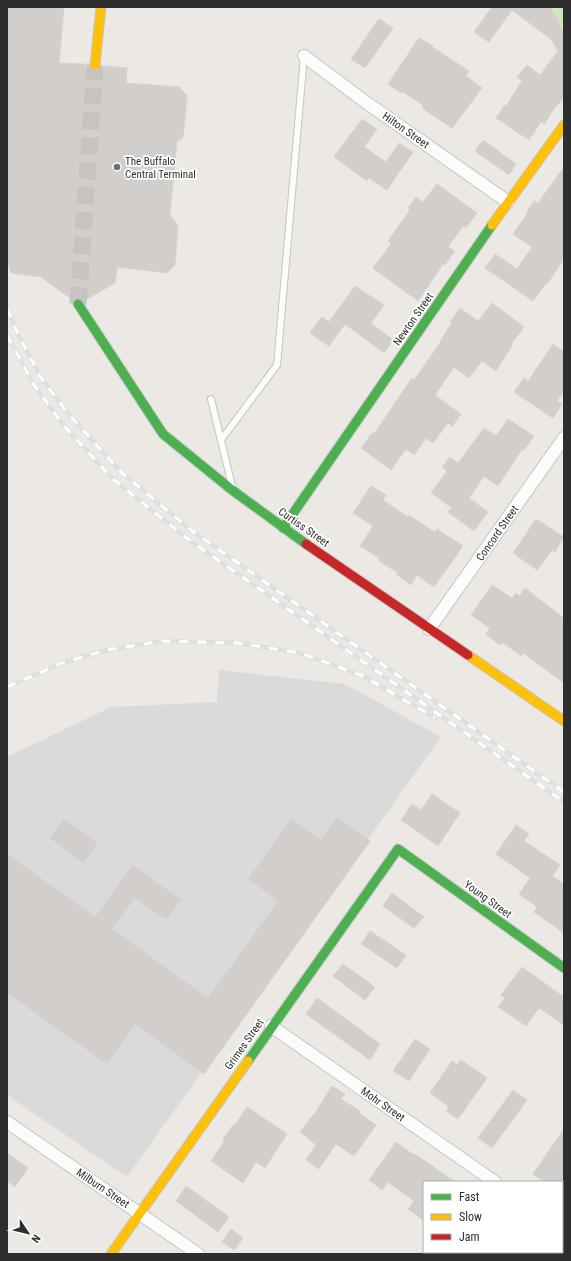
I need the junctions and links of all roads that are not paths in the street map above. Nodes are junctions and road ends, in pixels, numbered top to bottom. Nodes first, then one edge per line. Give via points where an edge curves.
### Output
1 (101, 7) edge
2 (304, 56) joint
3 (95, 65) tunnel mouth
4 (564, 125) edge
5 (508, 202) junction
6 (78, 304) tunnel mouth
7 (211, 399) dead end
8 (564, 438) edge
9 (221, 440) junction
10 (234, 491) junction
11 (283, 528) junction
12 (429, 629) junction
13 (564, 721) edge
14 (398, 849) joint
15 (564, 968) edge
16 (272, 1026) junction
17 (7, 1122) edge
18 (495, 1181) edge
19 (140, 1213) junction
20 (111, 1254) edge
21 (198, 1254) edge

1 - 3 street
2 - 5 street, Hilton Street
2 - 9 lane via 277,365
4 - 5 street, Newton Street
5 - 11 street, Newton Street
6 - 10 street, Curtiss Street via 163,434
7 - 9 lane
8 - 12 street, Concord Street
9 - 10 lane
10 - 11 street, Curtiss Street
11 - 12 street, Curtiss Street
12 - 13 street, Curtiss Street
14 - 15 street, Young Street
14 - 16 street, Grimes Street
16 - 18 street, Mohr Street
16 - 19 street, Grimes Street
17 - 19 street, Milburn Street
19 - 20 street, Grimes Street
19 - 21 street, Milburn Street

